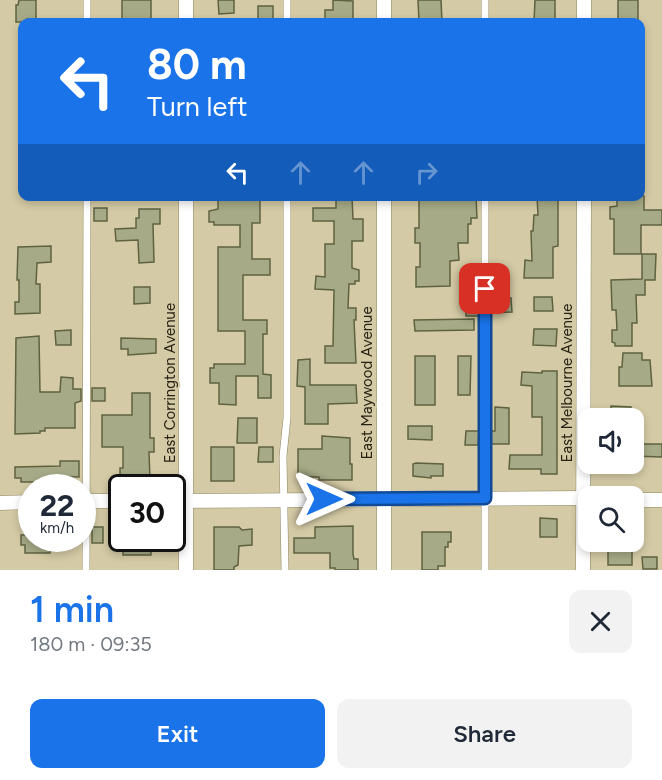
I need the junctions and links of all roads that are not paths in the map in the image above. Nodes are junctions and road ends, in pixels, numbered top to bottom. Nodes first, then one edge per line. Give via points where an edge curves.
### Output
1 (87, 0) edge
2 (186, 0) edge
3 (287, 0) edge
4 (384, 0) edge
5 (485, 0) edge
6 (584, 0) edge
7 (87, 18) edge
8 (186, 18) edge
9 (287, 18) edge
10 (384, 18) edge
11 (485, 18) edge
12 (584, 18) edge
13 (87, 201) edge
14 (186, 201) edge
15 (287, 201) edge
16 (384, 201) edge
17 (485, 201) edge
18 (584, 201) edge
19 (84, 474) edge
20 (180, 474) edge
21 (586, 486) edge
22 (485, 498) junction
23 (578, 498) edge
24 (384, 499) junction
25 (285, 500) junction
26 (644, 500) edge
27 (662, 500) edge
28 (186, 501) edge
29 (18, 502) edge
30 (0, 503) edge
31 (85, 552) edge
32 (184, 552) edge
33 (584, 552) edge
34 (86, 570) edge
35 (186, 570) edge
36 (285, 570) edge
37 (384, 570) edge
38 (485, 570) edge
39 (583, 570) edge

1 - 7 lane
2 - 8 street
3 - 9 lane
4 - 10 street
5 - 11 lane
6 - 12 street
13 - 19 lane
14 - 20 street, East Corrington Avenue
15 - 25 lane
16 - 24 street, East Maywood Avenue
17 - 22 lane
18 - 21 street, East Melbourne Avenue
22 - 23 street
22 - 24 street
22 - 38 lane
24 - 25 street
24 - 37 street, East Maywood Avenue
25 - 28 street
25 - 36 lane
26 - 27 street
29 - 30 street
31 - 34 lane
32 - 35 street, East Corrington Avenue
33 - 39 street, East Melbourne Avenue

